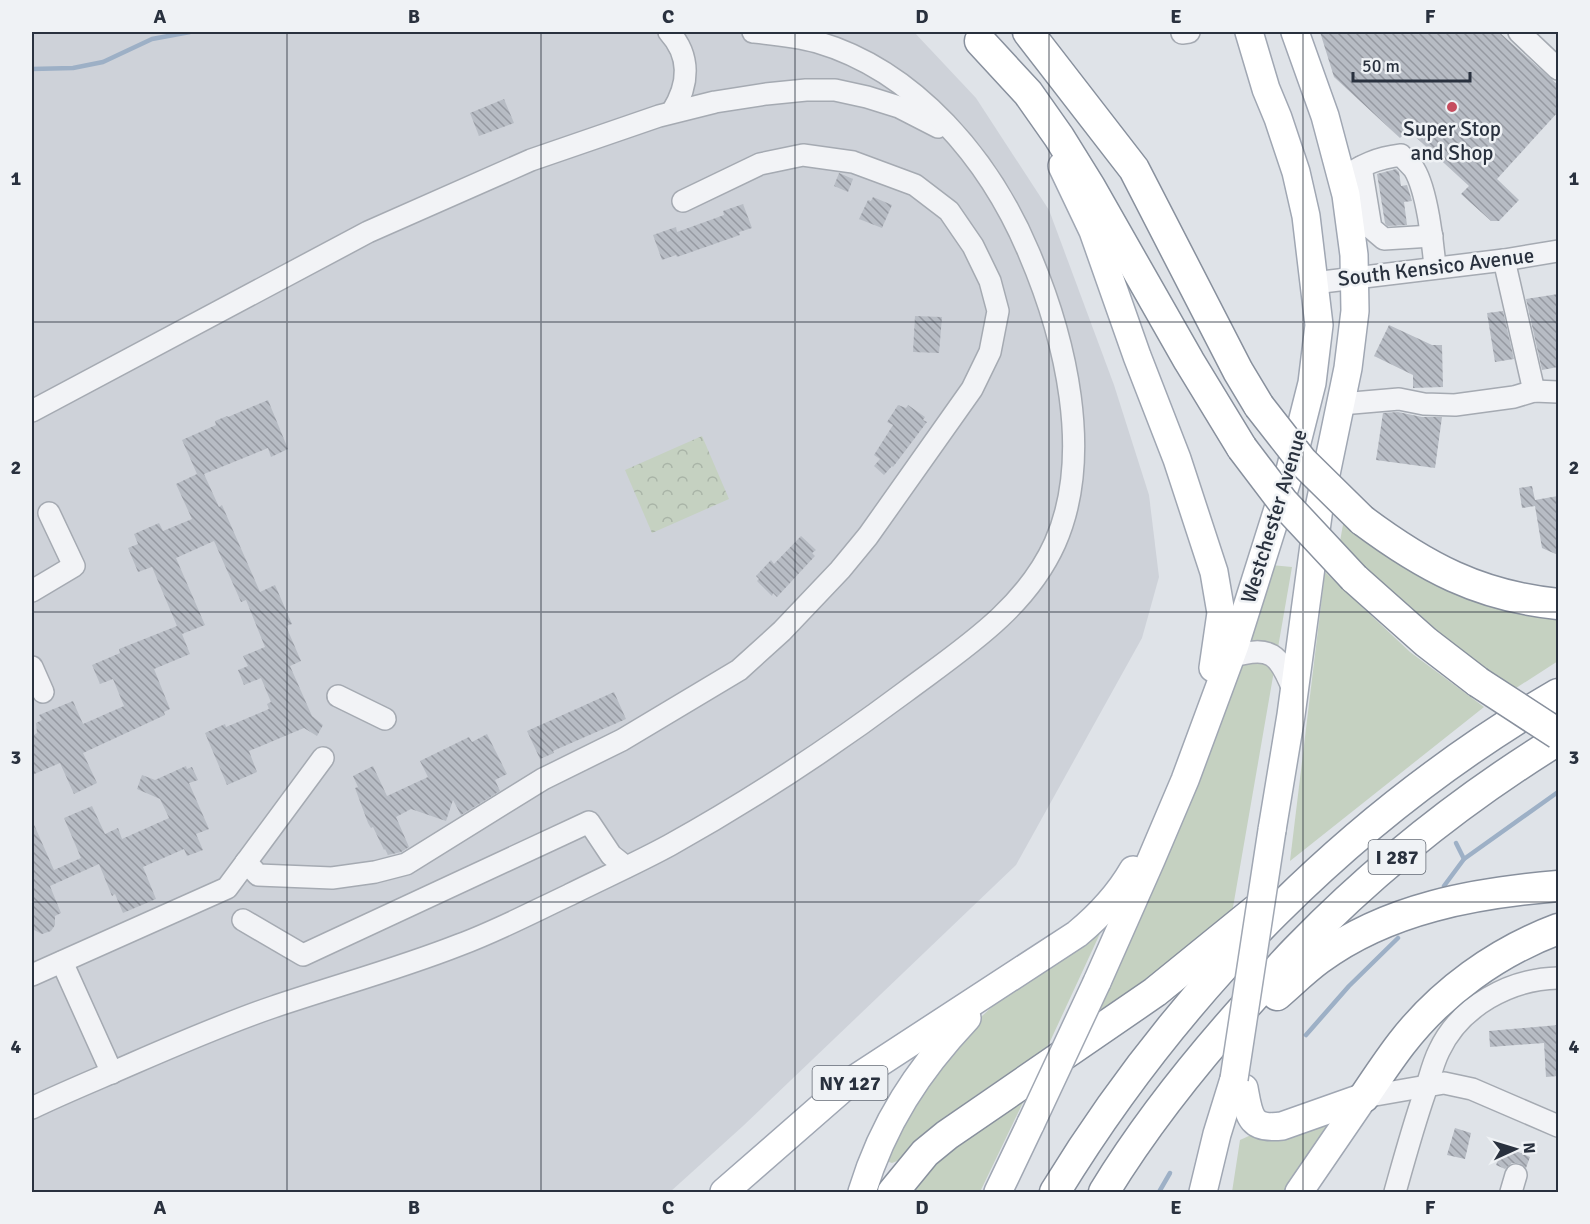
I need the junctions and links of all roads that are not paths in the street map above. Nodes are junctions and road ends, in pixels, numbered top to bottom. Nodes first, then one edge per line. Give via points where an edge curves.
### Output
1 (669, 32) edge
2 (753, 32) edge
3 (1028, 32) edge
4 (1249, 32) edge
5 (1295, 32) edge
6 (1520, 32) edge
7 (977, 36) edge
8 (1558, 69) edge
9 (672, 112) junction
10 (966, 149) junction
11 (1351, 172) junction
12 (683, 201) dead end
13 (1360, 219) junction
14 (1432, 236) junction
15 (1558, 251) edge
16 (1504, 260) junction
17 (1435, 268) junction
18 (1355, 277) junction
19 (1314, 283) junction
20 (1534, 391) junction
21 (1558, 392) edge
22 (1341, 404) junction
23 (32, 411) edge
24 (49, 513) dead end
25 (32, 591) edge
26 (1558, 604) edge
27 (1230, 657) junction
28 (32, 667) edge
29 (43, 692) dead end
30 (1294, 692) junction
31 (1558, 694) edge
32 (338, 696) dead end
33 (385, 719) dead end
34 (1558, 734) edge
35 (1558, 740) edge
36 (323, 758) dead end
37 (1189, 768) junction
38 (1353, 841) junction
39 (246, 862) junction
40 (626, 867) junction
41 (1558, 886) edge
42 (243, 920) dead end
43 (1558, 929) edge
44 (62, 962) junction
45 (32, 975) edge
46 (1558, 978) edge
47 (990, 993) junction
48 (112, 1073) junction
49 (1427, 1086) junction
50 (1234, 1092) junction
51 (1364, 1097) junction
52 (32, 1108) edge
53 (1558, 1126) edge
54 (1139, 1140) junction
55 (724, 1192) edge
56 (861, 1192) edge
57 (893, 1192) edge
58 (998, 1192) edge
59 (1055, 1192) edge
60 (1104, 1192) edge
61 (1203, 1192) edge
62 (1221, 1192) edge
63 (1299, 1192) edge
64 (1395, 1192) edge

1 - 9 street via 678,41 686,67 682,94
2 - 10 street via 816,42 863,62 925,103
3 - 26 highway, bridge via 1134,169 1238,371 1259,406 1302,461 1362,520 1442,573 1522,600
4 - 19 main road, Westchester Avenue via 1296,172
5 - 11 main road, Westchester Avenue via 1325,116
6 - 8 street
7 - 34 highway, bridge via 1028,93 1059,137 1242,448 1283,502 1353,578 1426,642 1478,682
7 - 37 main road via 1046,141 1094,231 1178,459 1214,572 1221,612 1217,648
9 - 10 street via 766,94 835,90 922,117
9 - 23 street via 531,160 368,232
10 - 40 street via 1005,204 1024,240 1058,333 1074,448 1069,501 1054,546 1038,575 1008,611 956,654 778,780
11 - 13 main road, Westchester Avenue
11 - 14 street via 1380,158 1401,155 1414,170
12 - 39 street via 760,164 803,155 853,162 915,185 949,211 974,246 990,281 998,311 990,352 972,389 847,562 739,670 622,740 543,779 406,864 332,878 258,875
13 - 14 street via 1384,239
13 - 18 main road, Westchester Avenue
14 - 17 street
15 - 16 street, South Kensico Avenue
16 - 17 street, South Kensico Avenue
16 - 20 street
17 - 18 street, South Kensico Avenue
18 - 19 street, South Kensico Avenue
18 - 22 main road, Westchester Avenue via 1353,339
19 - 27 main road, Westchester Avenue via 1319,325 1312,383 1289,474
20 - 21 street
20 - 22 street via 1455,405 1399,399
22 - 30 main road, Westchester Avenue via 1319,508
24 - 25 street via 74,566
27 - 30 street via 1261,650 1276,658
27 - 37 main road, Westchester Avenue
28 - 29 street
30 - 50 main road, Westchester Avenue, bridge
31 - 38 highway, I 287 via 1446,768
32 - 33 street
35 - 54 highway, I 287 via 1452,813 1338,908 1208,1048
36 - 39 street
37 - 47 main road, NY 127 via 1122,889 1103,912
37 - 58 main road, Westchester Avenue, bridge via 1152,860
38 - 57 highway via 1222,936 1155,992 947,1135 925,1153
38 - 59 highway, I 287 via 1277,908 1176,1022 1104,1116
39 - 44 street via 227,888
40 - 42 street via 611,855 589,822 303,955
40 - 48 street via 459,945 270,1008
41 - 54 highway via 1454,900 1410,913 1359,935 1321,958 1266,1004
43 - 51 highway via 1475,973 1439,1002 1402,1043
44 - 45 street
44 - 48 street
46 - 49 street via 1538,979 1505,989 1470,1011 1439,1051
47 - 55 main road, NY 127 via 850,1083
47 - 56 main road via 910,1087 880,1141
48 - 52 street
49 - 51 street
49 - 53 street via 1444,1083 1472,1089
49 - 64 street
50 - 51 main road via 1254,1122 1271,1128
50 - 61 main road via 1217,1134
50 - 62 main road
51 - 63 main road
54 - 60 highway, I 287

